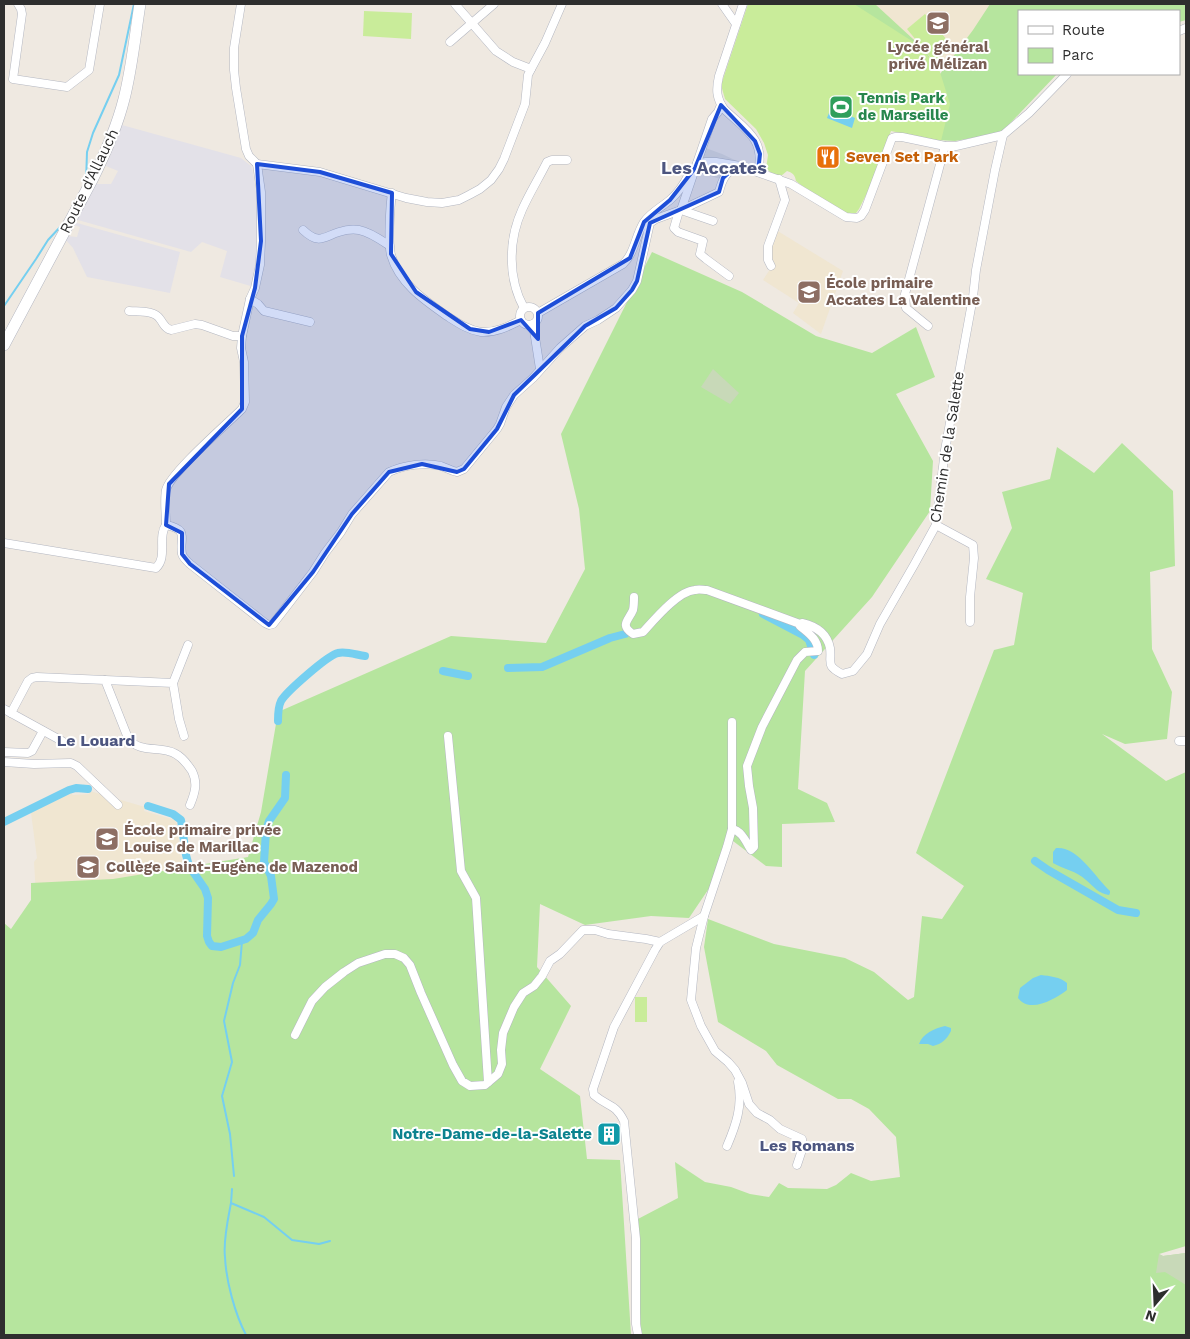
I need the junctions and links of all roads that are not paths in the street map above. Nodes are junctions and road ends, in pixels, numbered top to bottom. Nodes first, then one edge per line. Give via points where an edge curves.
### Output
1 (18, 4) edge
2 (100, 4) edge
3 (140, 4) edge
4 (241, 4) edge
5 (455, 4) edge
6 (494, 4) edge
7 (562, 4) edge
8 (722, 4) edge
9 (743, 4) edge
10 (472, 23) junction
11 (736, 24) junction
12 (450, 42) dead end
13 (530, 69) junction
14 (1066, 75) edge
15 (4, 78) edge
16 (13, 79) junction
17 (721, 105) junction
18 (1003, 136) junction
19 (945, 146) junction
20 (700, 155) junction
21 (568, 160) dead end
22 (716, 162) junction
23 (257, 164) junction
24 (696, 166) junction
25 (740, 166) junction
26 (758, 172) junction
27 (779, 179) junction
28 (392, 194) junction
29 (680, 211) junction
30 (713, 221) dead end
31 (303, 230) dead end
32 (390, 246) junction
33 (630, 258) junction
34 (642, 261) junction
35 (771, 266) dead end
36 (729, 276) dead end
37 (250, 299) junction
38 (524, 308) junction
39 (129, 311) dead end
40 (538, 314) junction
41 (521, 320) junction
42 (310, 322) dead end
43 (533, 324) junction
44 (928, 326) dead end
45 (242, 336) junction
46 (4, 345) edge
47 (540, 369) junction
48 (166, 525) junction
49 (936, 525) junction
50 (4, 543) edge
51 (634, 597) dead end
52 (970, 622) dead end
53 (800, 624) junction
54 (188, 644) dead end
55 (105, 680) junction
56 (173, 684) junction
57 (7, 711) edge
58 (732, 722) dead end
59 (43, 730) junction
60 (184, 736) dead end
61 (448, 736) dead end
62 (62, 741) dead end
63 (4, 752) edge
64 (4, 762) edge
65 (118, 805) dead end
66 (190, 805) dead end
67 (732, 829) junction
68 (704, 916) junction
69 (660, 942) junction
70 (295, 1035) dead end
71 (735, 1070) junction
72 (488, 1082) junction
73 (727, 1146) dead end
74 (797, 1165) dead end
75 (638, 1335) edge

1 - 16 street via 22,14
2 - 16 street via 89,70 67,87
3 - 46 main road, Route d'Allauch via 124,98 105,155
4 - 23 street via 234,48 236,88 246,149
5 - 10 street
6 - 10 street
7 - 13 street
8 - 11 street
9 - 11 street
10 - 12 street
10 - 13 street via 496,51
11 - 17 street via 717,86
13 - 28 street via 525,104 504,159 491,180 480,190 459,200 442,203
14 - 18 street
15 - 16 street
17 - 20 street via 712,119
17 - 26 street via 755,141 760,154
18 - 19 street
18 - 49 street, Chemin de la Salette via 976,270 945,450
19 - 27 street via 892,138 865,210 856,218 846,217
19 - 44 street via 905,294 906,308
20 - 22 street
20 - 24 street
21 - 38 street via 547,162 517,222 512,266
22 - 24 street
22 - 25 street
23 - 28 street via 320,172
23 - 37 street via 262,241 260,265
24 - 29 street
24 - 33 street via 684,185 644,222
25 - 26 street
25 - 29 street via 726,174 718,192
26 - 27 street
27 - 35 street via 785,200 768,246
28 - 32 street
29 - 30 street
29 - 34 street via 650,223
29 - 36 street via 674,228 703,241 700,254
31 - 32 street via 320,239 338,232 360,230
32 - 41 street via 395,263 408,284 424,300 460,325 489,332
33 - 34 street
33 - 40 street
34 - 47 street via 638,281 616,308 585,326
37 - 42 street via 264,311
37 - 45 street
38 - 40 street via 533,308
38 - 41 street
39 - 45 street via 150,312 171,330 195,324
40 - 43 street
41 - 43 street
43 - 47 street
45 - 48 street via 245,402 242,409 182,467 169,484 166,490
47 - 48 street via 510,399 497,429 464,470 457,472 422,464 389,472 352,514 273,624 269,625 248,610 190,564 182,554 182,533
48 - 50 street via 161,558 156,568
49 - 52 street via 973,545
49 - 53 street, Chemin de la Salette via 880,624 867,654 854,671 842,674 833,670 830,647 824,634
51 - 53 street via 633,610 626,625 633,634 644,632 671,603 695,590 707,590
53 - 67 street via 815,639 818,651 805,652 797,660 762,727 748,766 754,847 751,850 740,834
54 - 56 street
55 - 56 street
55 - 57 street via 32,678
55 - 66 street via 132,743 169,750 185,761 195,777 195,795
56 - 60 street
57 - 59 street
58 - 67 street
59 - 62 street
59 - 63 street via 32,751
61 - 72 street via 461,871 476,898
64 - 65 street via 71,763
67 - 68 street
68 - 69 street
68 - 71 street via 696,948 691,1000 708,1040
69 - 72 street via 583,930 550,961 542,976 514,1007 503,1033 502,1064 498,1074
69 - 75 street via 614,1027 593,1089 594,1095 619,1111 624,1121 636,1239
70 - 72 street via 312,1001 331,982 358,963 384,954 395,954 410,965 462,1081 470,1086
71 - 73 street via 740,1105
71 - 74 street via 749,1104 757,1113 802,1139

